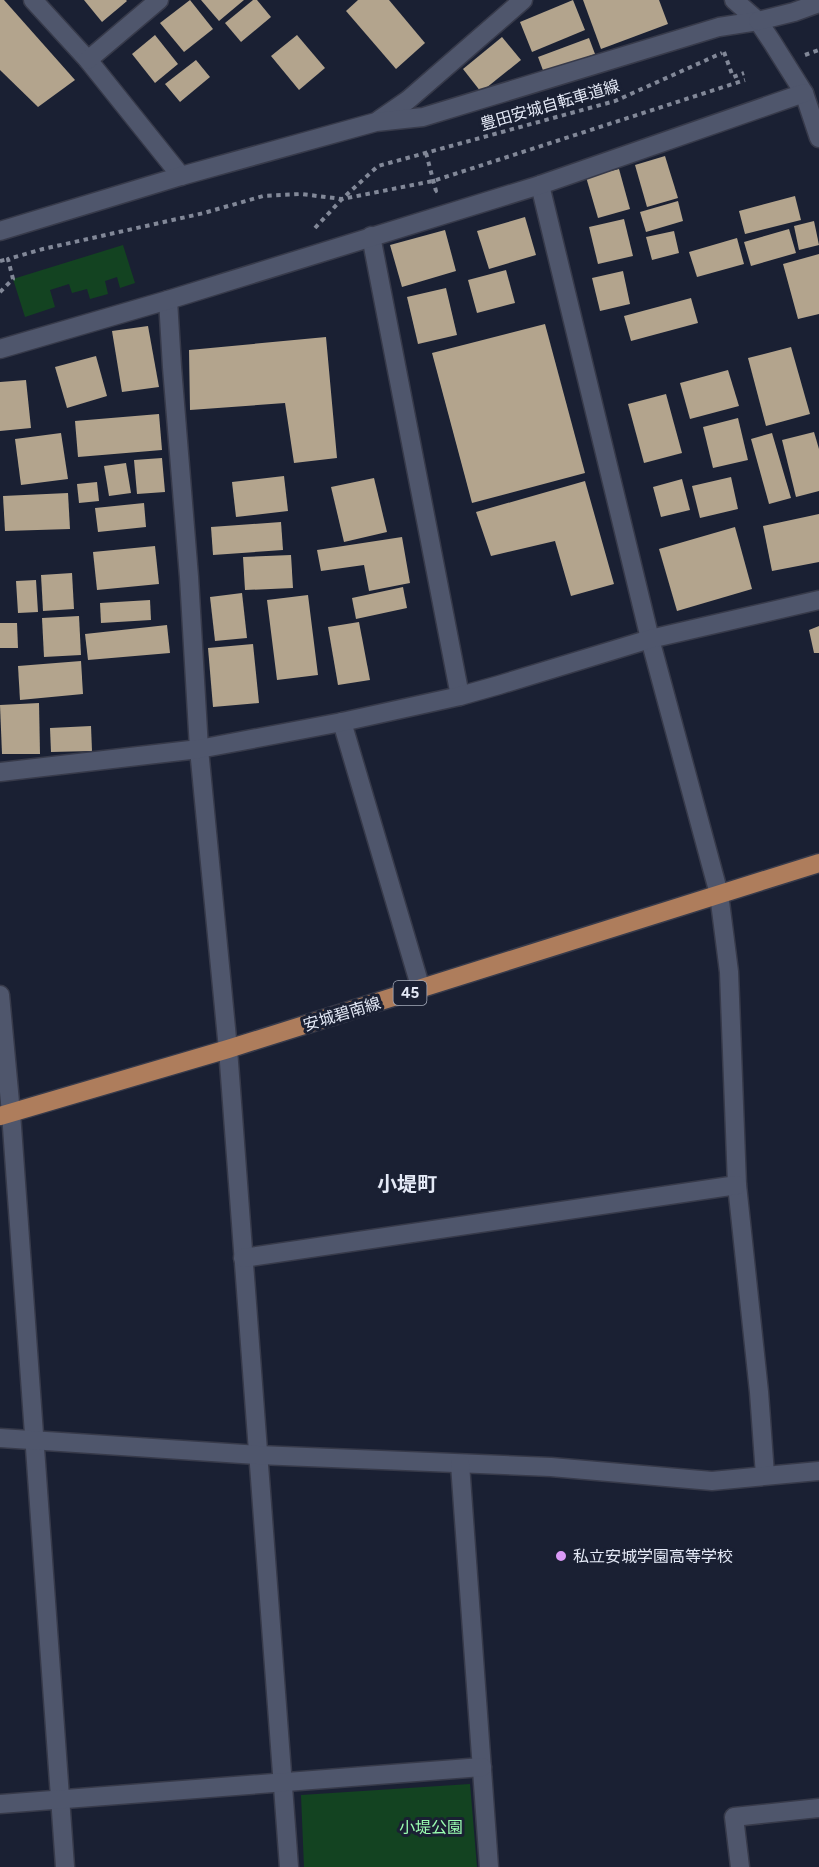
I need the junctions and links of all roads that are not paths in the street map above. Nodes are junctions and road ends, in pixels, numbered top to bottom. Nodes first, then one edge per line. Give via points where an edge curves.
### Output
1 (33, 0) edge
2 (159, 0) edge
3 (523, 0) edge
4 (734, 0) edge
5 (819, 3) edge
6 (758, 21) junction
7 (88, 60) junction
8 (804, 93) junction
9 (376, 122) junction
10 (819, 138) edge
11 (181, 176) junction
12 (540, 185) junction
13 (0, 231) edge
14 (371, 236) junction
15 (168, 300) junction
16 (0, 350) edge
17 (819, 600) edge
18 (650, 639) junction
19 (460, 696) junction
20 (342, 722) junction
21 (199, 748) junction
22 (0, 772) edge
23 (819, 863) edge
24 (719, 894) junction
25 (421, 989) junction
26 (0, 995) edge
27 (228, 1049) junction
28 (5, 1115) edge
29 (737, 1185) junction
30 (243, 1258) junction
31 (0, 1438) edge
32 (34, 1440) junction
33 (258, 1455) junction
34 (460, 1464) junction
35 (819, 1471) edge
36 (765, 1475) junction
37 (482, 1767) junction
38 (283, 1782) junction
39 (60, 1800) junction
40 (0, 1804) edge
41 (819, 1808) edge
42 (65, 1867) edge
43 (289, 1867) edge
44 (489, 1867) edge
45 (740, 1867) edge

1 - 7 street
2 - 7 street
3 - 9 street via 408,100
4 - 6 street
5 - 6 street
6 - 8 street
6 - 9 street via 719,27 423,117
7 - 11 street
8 - 10 street
8 - 12 street
9 - 11 street
11 - 13 street
12 - 14 street
12 - 18 street
14 - 15 street
14 - 19 street
15 - 16 street
15 - 21 street
17 - 18 street
18 - 19 street
18 - 24 street
19 - 20 street
20 - 21 street
20 - 25 street
21 - 22 street
21 - 27 street
23 - 24 main road, 安城碧南線 / 45
24 - 25 main road, 安城碧南線 / 45
24 - 29 street via 729,972
25 - 27 main road, 安城碧南線 / 45
26 - 28 street
27 - 28 main road, 安城碧南線 / 45
27 - 30 street
28 - 32 street
29 - 30 street
29 - 36 street
30 - 33 street
31 - 32 street
32 - 33 street
32 - 39 street
33 - 34 street
33 - 38 street
34 - 36 street via 551,1467 712,1481
34 - 37 street
35 - 36 street
37 - 38 street
37 - 44 street
38 - 39 street
38 - 43 street
39 - 40 street
39 - 42 street
41 - 45 street via 734,1817

